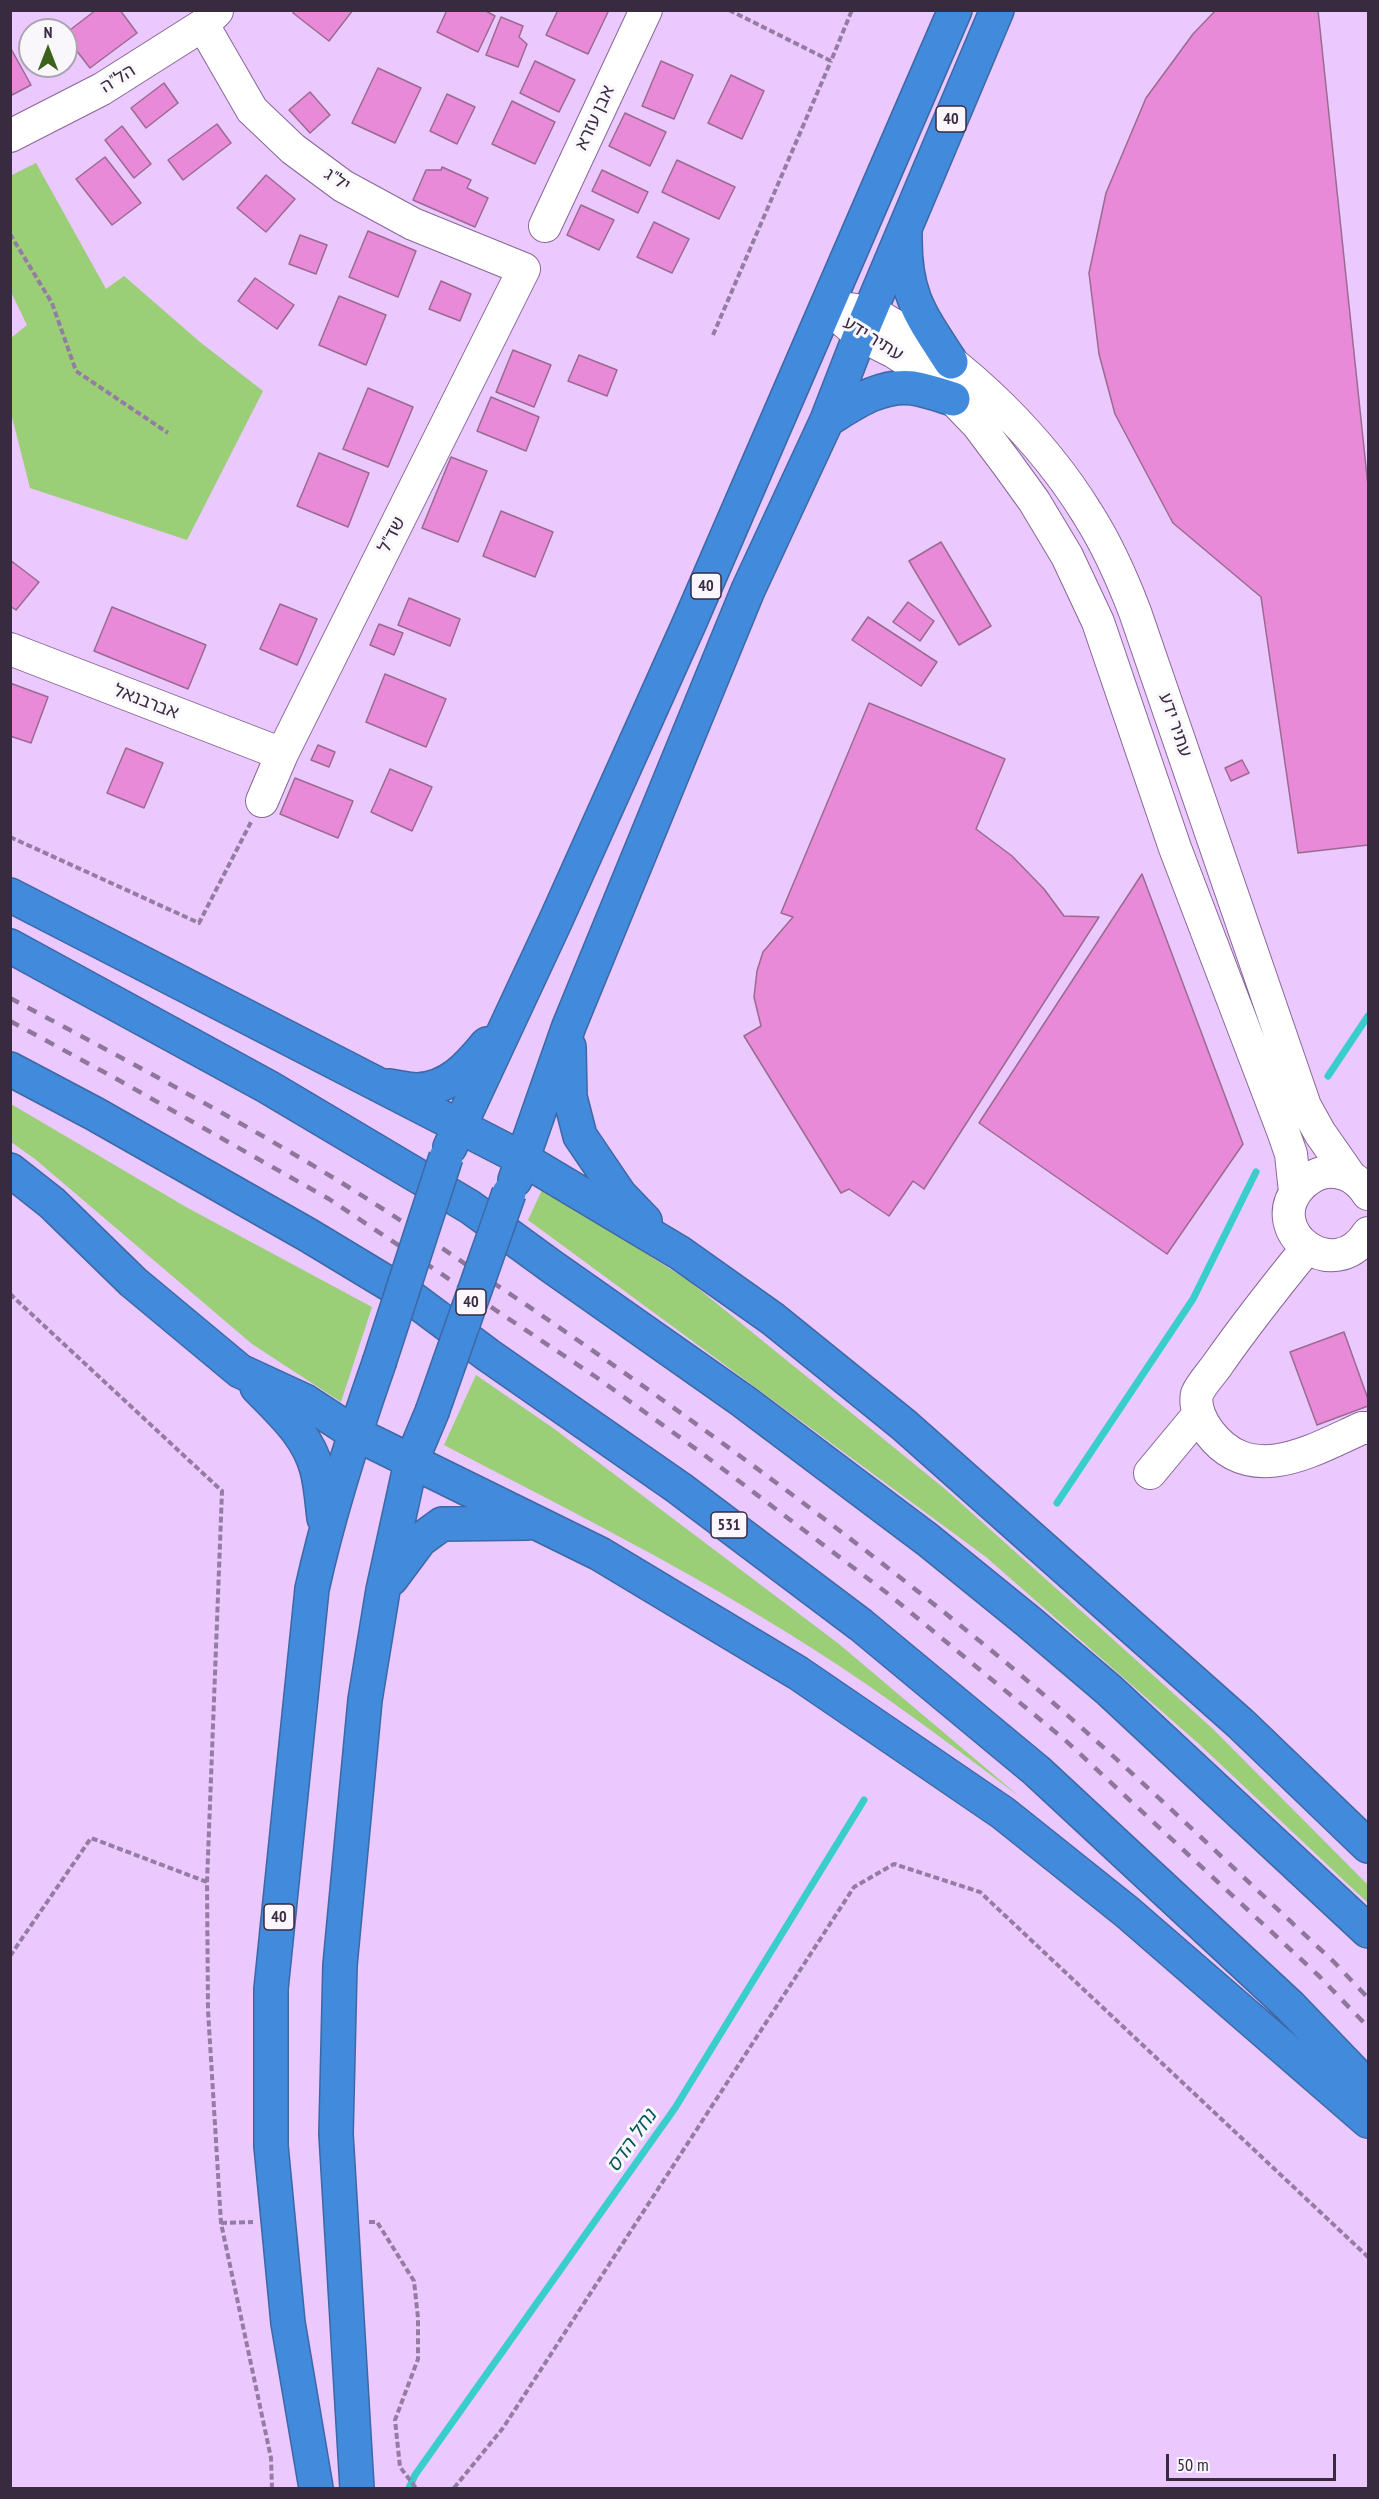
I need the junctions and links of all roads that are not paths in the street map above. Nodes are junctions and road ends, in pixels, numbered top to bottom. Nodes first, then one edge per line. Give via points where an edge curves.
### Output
1 (646, 10) edge
2 (955, 10) edge
3 (997, 10) edge
4 (210, 18) edge
5 (10, 136) edge
6 (544, 226) dead end
7 (905, 227) junction
8 (524, 269) joint
9 (827, 307) junction
10 (864, 323) junction
11 (951, 362) junction
12 (953, 399) junction
13 (827, 420) junction
14 (10, 649) edge
15 (282, 754) junction
16 (262, 801) road end
17 (10, 895) edge
18 (555, 922) junction
19 (10, 946) edge
20 (569, 1026) junction
21 (10, 1069) edge
22 (382, 1085) junction
23 (459, 1126) junction
24 (523, 1159) junction
25 (10, 1170) edge
26 (1359, 1185) edge
27 (1295, 1192) junction
28 (1367, 1240) edge
29 (1307, 1248) junction
30 (680, 1253) junction
31 (240, 1371) junction
32 (1198, 1414) junction
33 (1368, 1428) edge
34 (354, 1433) junction
35 (411, 1462) junction
36 (1150, 1473) dead end
37 (537, 1523) junction
38 (326, 1530) junction
39 (383, 1590) junction
40 (1368, 1846) edge
41 (1368, 1931) edge
42 (1368, 2087) edge
43 (1368, 2121) edge
44 (356, 2483) edge
45 (315, 2484) edge

1 - 6 street, אבן עזרא
2 - 9 highway, 40
3 - 7 highway, 40
4 - 5 street, הל"ה via 102,89
4 - 8 street, יל"ג via 252,110 293,149 343,186 412,224
7 - 10 highway, 40
7 - 11 highway via 904,260 914,300
8 - 15 street, שד"ל
9 - 10 street, עתיר ידע
9 - 18 highway, 40
10 - 11 street, עתיר ידע via 913,334
10 - 12 street, עתיר ידע
10 - 13 highway, 40
11 - 26 street, עתיר ידע via 1007,414 1053,466 1087,513 1123,580 1305,1106 1325,1142
12 - 13 highway via 912,388 886,389 862,398
12 - 27 street, עתיר ידע via 978,424 1034,501 1087,596 1175,848 1283,1131 1291,1154
13 - 20 highway, 40 via 748,590
14 - 15 street, אברבנאל
15 - 16 street, שד"ל
17 - 22 highway
18 - 22 highway via 488,1043 467,1068 445,1083 417,1090
18 - 23 highway, 40
19 - 41 highway via 258,1082 470,1206 743,1401 928,1540 1029,1622 1109,1690
20 - 24 highway, 40
20 - 30 highway via 570,1097 580,1136 620,1194
21 - 42 highway, 531 via 308,1235 409,1296 679,1488 861,1625 1037,1771 1290,2006
22 - 23 highway
23 - 24 highway
23 - 34 highway, 40, bridge
24 - 30 highway
24 - 35 highway, 40, bridge
25 - 31 highway via 52,1203 133,1282
26 - 27 street via 1338,1172 1314,1176
27 - 29 street, עתיר ידע via 1290,1204 1291,1223
28 - 29 street via 1355,1249 1331,1256
29 - 32 street via 1243,1328 1197,1395
30 - 40 highway via 772,1319 904,1425 1241,1724
31 - 34 highway via 305,1401
31 - 38 highway via 307,1443 318,1470
32 - 33 street via 1223,1448 1242,1459 1264,1462 1301,1455
32 - 36 street
34 - 35 highway
34 - 38 highway, 40
35 - 37 highway
35 - 39 highway, 40
37 - 39 highway via 442,1524 420,1540
37 - 43 highway via 600,1554 716,1622 1003,1813 1127,1912
38 - 45 highway, 40 via 312,1589 271,1989 271,2146 288,2323
39 - 44 highway, 40 via 365,1700 340,1965 336,2134

